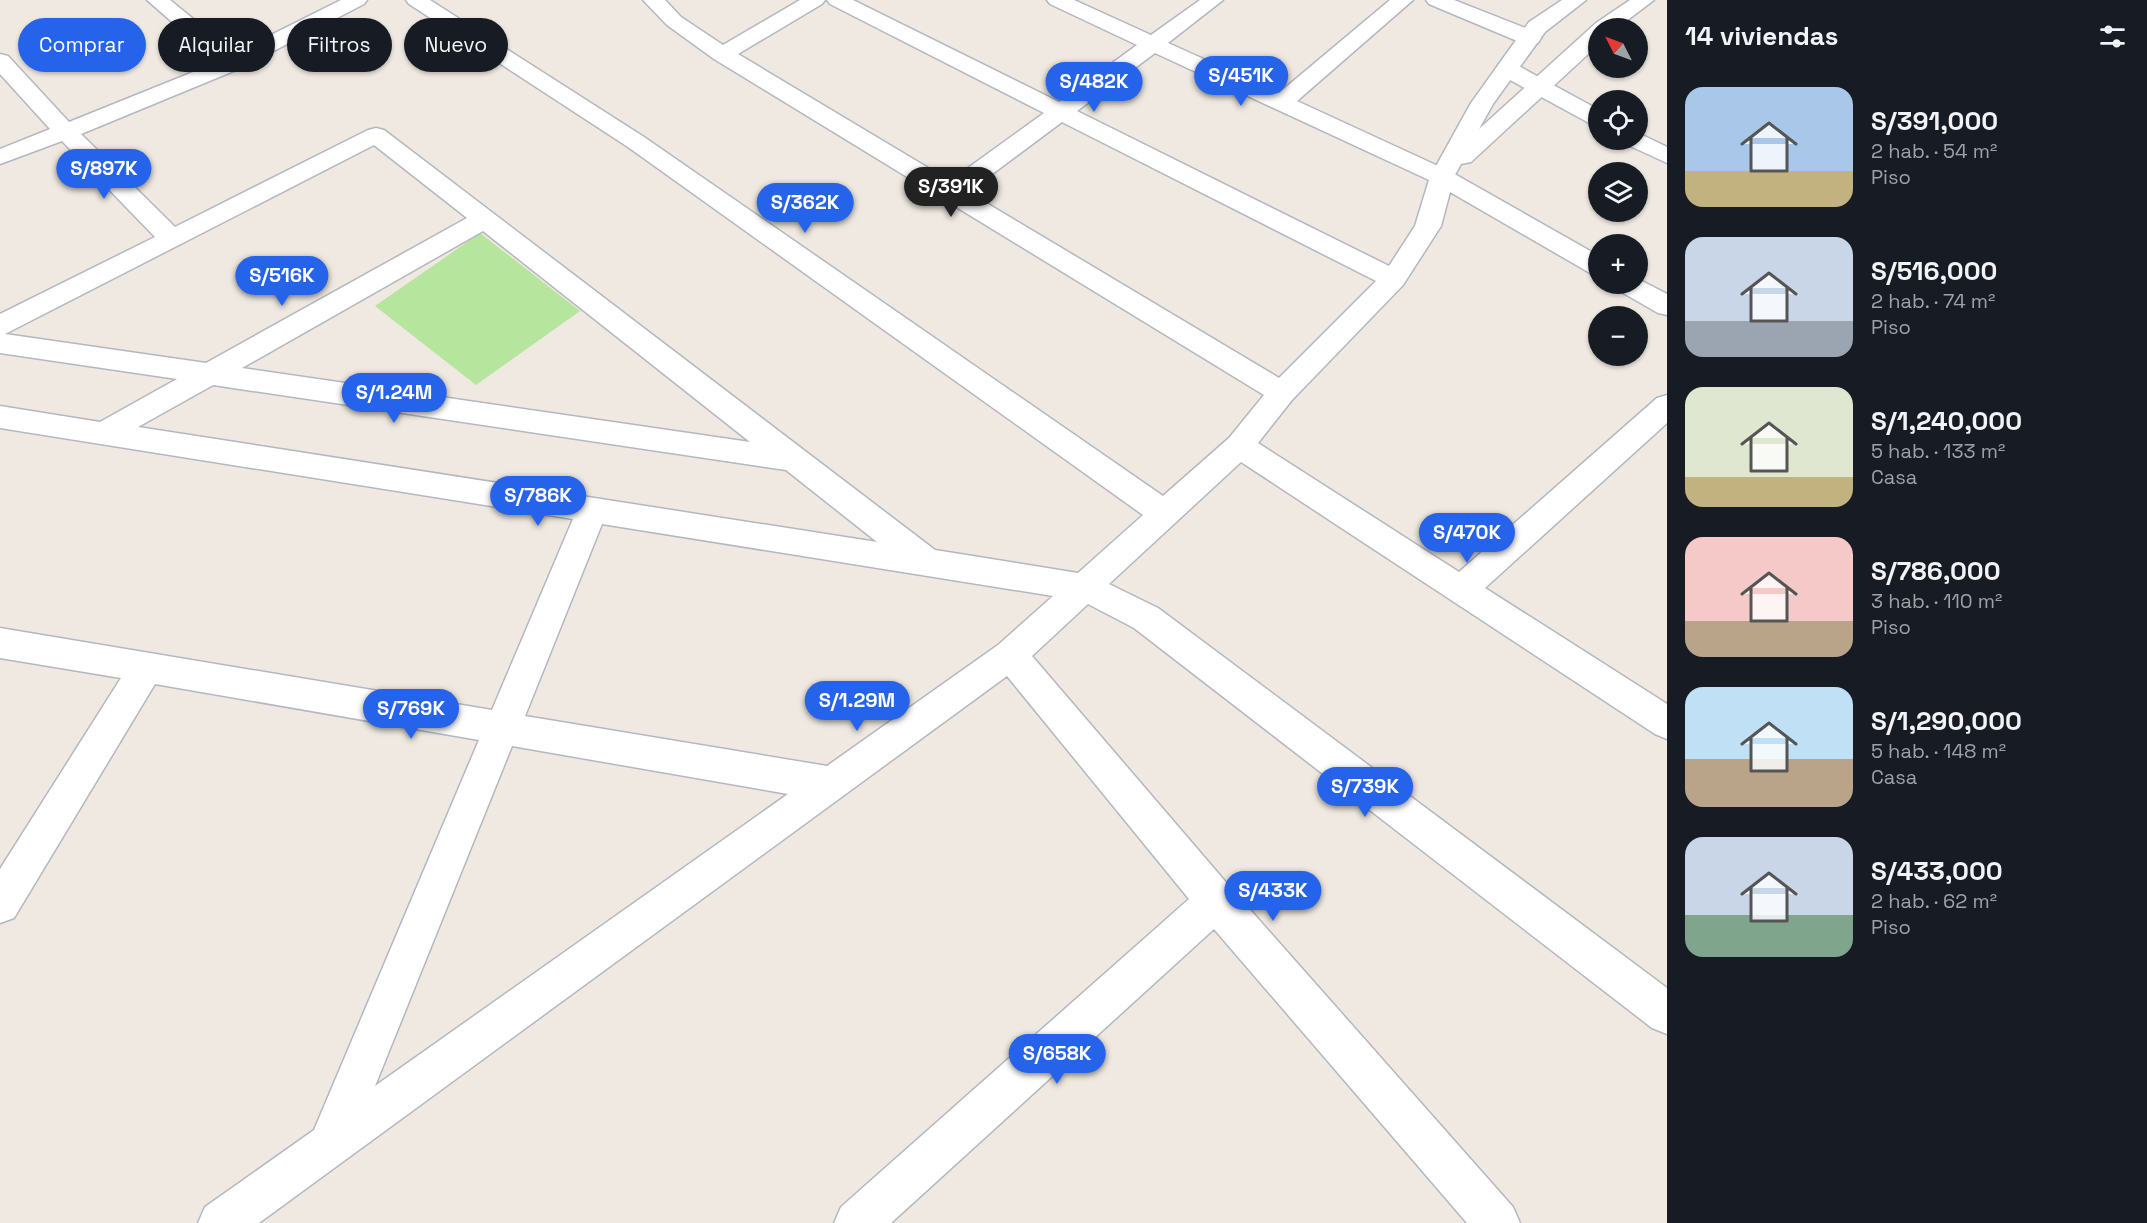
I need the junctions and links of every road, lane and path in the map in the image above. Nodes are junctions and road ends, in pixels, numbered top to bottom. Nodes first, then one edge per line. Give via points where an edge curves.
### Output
1 (157, 0) edge
2 (357, 0) edge
3 (416, 0) edge
4 (653, 0) edge
5 (815, 0) edge
6 (837, 0) edge
7 (1057, 0) edge
8 (1213, 0) edge
9 (1403, 0) edge
10 (1436, 0) edge
11 (1576, 0) edge
12 (1644, 0) edge
13 (179, 18) edge
14 (1618, 18) edge
15 (1530, 38) junction
16 (275, 42) edge
17 (1588, 42) edge
18 (1153, 44) junction
19 (722, 54) junction
20 (0, 61) edge
21 (1507, 69) junction
22 (211, 72) edge
23 (1538, 86) junction
24 (1281, 103) junction
25 (1061, 112) junction
26 (1588, 113) edge
27 (66, 132) junction
28 (1648, 146) edge
29 (1666, 154) edge
30 (0, 157) edge
31 (1442, 177) junction
32 (950, 193) junction
33 (485, 219) junction
34 (172, 239) junction
35 (1588, 261) edge
36 (1394, 279) junction
37 (1646, 294) edge
38 (1667, 306) edge
39 (0, 326) edge
40 (0, 343) edge
41 (210, 373) junction
42 (1282, 393) junction
43 (1667, 406) edge
44 (0, 417) edge
45 (102, 434) junction
46 (1239, 446) junction
47 (794, 460) junction
48 (592, 511) junction
49 (1164, 513) junction
50 (928, 563) junction
51 (1084, 587) junction
52 (1461, 590) junction
53 (0, 644) edge
54 (1010, 655) junction
55 (146, 668) junction
56 (1667, 723) edge
57 (502, 729) junction
58 (831, 784) junction
59 (1216, 901) junction
60 (0, 904) edge
61 (1667, 1013) edge
62 (328, 1146) junction
63 (220, 1223) edge
64 (857, 1223) edge
65 (1497, 1223) edge

1 - 13 street
2 - 16 street
3 - 49 street via 636,142
4 - 19 street via 674,21
5 - 19 street
6 - 25 street
7 - 18 street
8 - 18 street
9 - 24 street
10 - 15 street
11 - 15 street via 1537,27
12 - 14 street
15 - 21 street
17 - 23 street
18 - 24 street
18 - 25 street
19 - 32 street
20 - 27 street
21 - 23 street
21 - 31 street via 1482,103
22 - 27 street
23 - 26 street
23 - 31 street
24 - 31 street
25 - 32 street
25 - 36 street
27 - 30 street
27 - 34 street
28 - 29 street
31 - 35 street
31 - 36 street via 1428,226
32 - 42 street
33 - 34 street via 376,135
33 - 41 street
33 - 47 street
34 - 39 street
36 - 42 street
37 - 38 street
40 - 41 street
41 - 45 street
41 - 47 street
42 - 46 street
43 - 52 street
44 - 45 street
45 - 48 street
46 - 49 street
46 - 52 street
47 - 50 street
48 - 50 street
48 - 57 street
49 - 51 street
50 - 51 street
51 - 54 street
51 - 61 street via 1146,618
52 - 56 street
53 - 55 street
54 - 58 street
54 - 59 street
55 - 57 street
55 - 60 street
57 - 58 street
57 - 62 street
58 - 62 street
59 - 64 street
59 - 65 street
62 - 63 street

